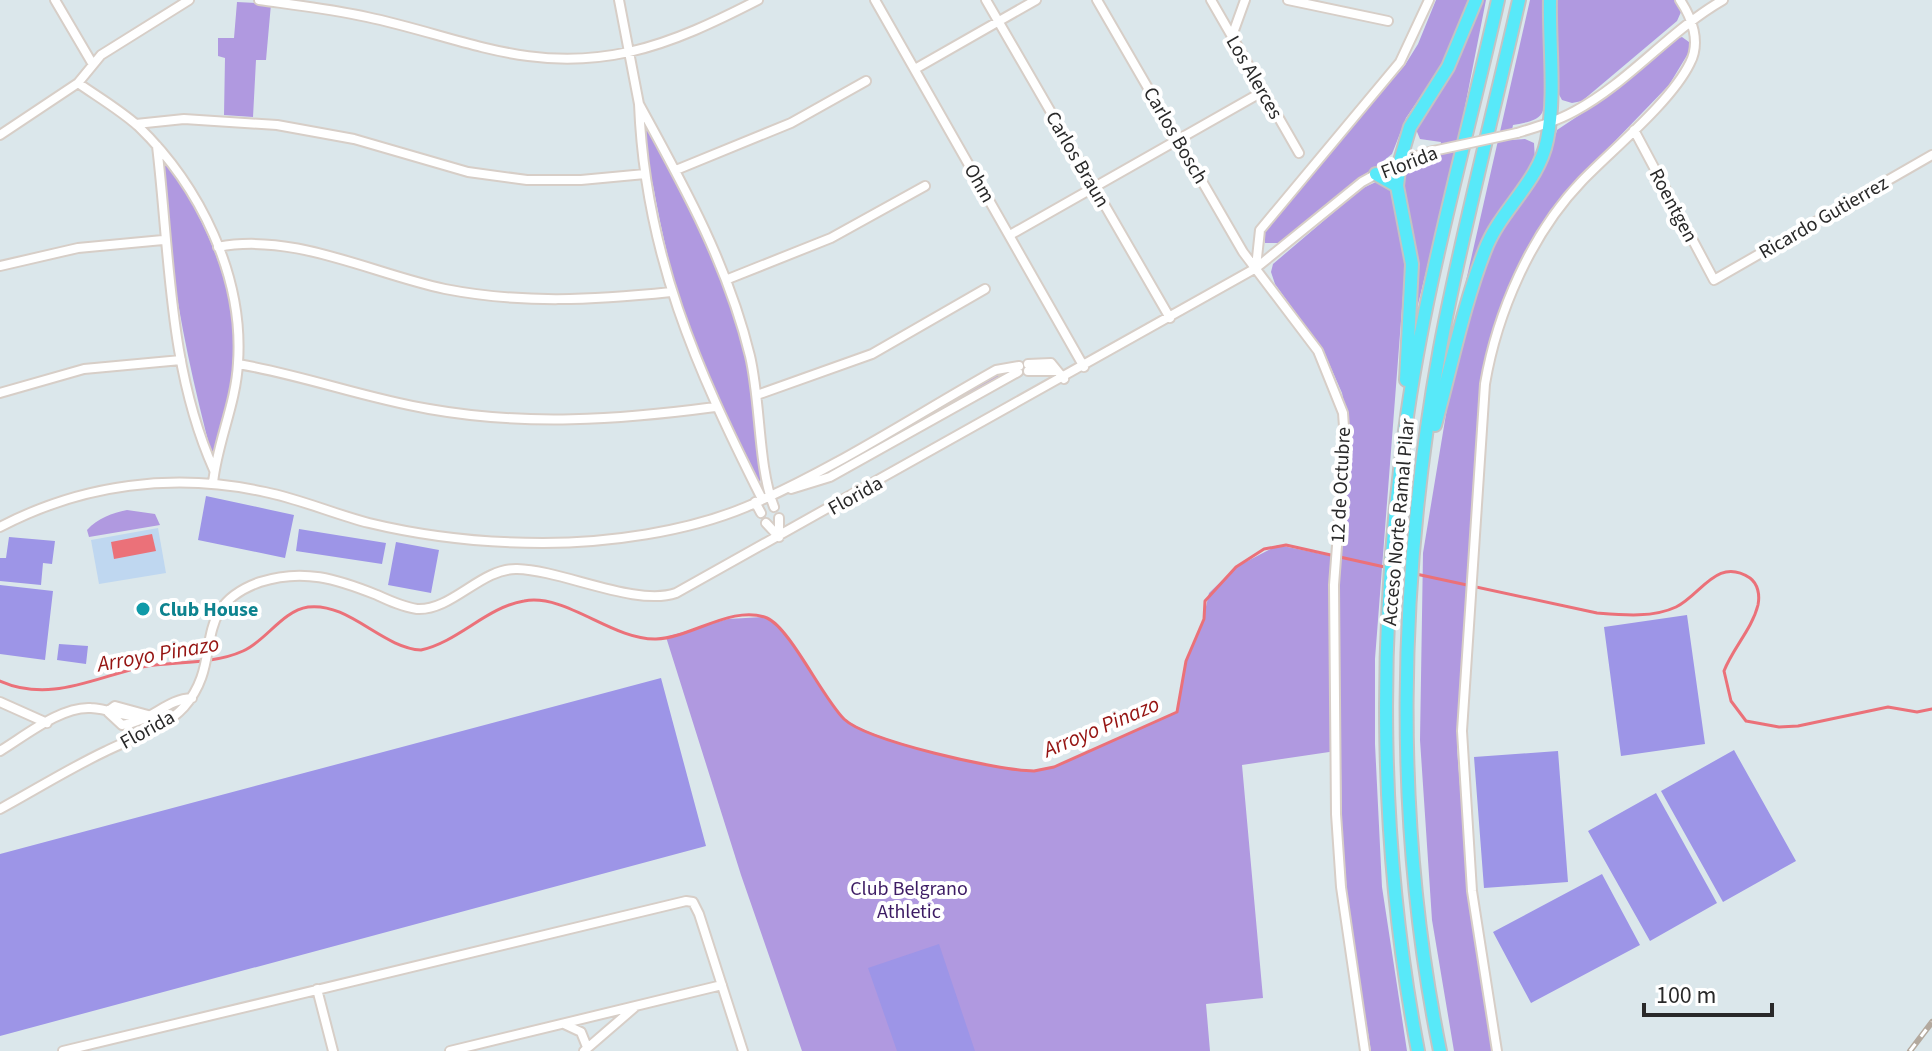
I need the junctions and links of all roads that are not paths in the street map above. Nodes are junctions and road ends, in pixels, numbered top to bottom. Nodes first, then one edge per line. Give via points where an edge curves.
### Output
1 (55, 0) edge
2 (189, 0) edge
3 (259, 0) edge
4 (619, 0) edge
5 (758, 0) edge
6 (875, 0) edge
7 (986, 0) edge
8 (1036, 0) edge
9 (1097, 0) edge
10 (1211, 0) edge
11 (1245, 0) edge
12 (1288, 0) edge
13 (1429, 0) edge
14 (1476, 0) edge
15 (1498, 0) edge
16 (1519, 0) edge
17 (1550, 0) edge
18 (1680, 0) edge
19 (1723, 0) edge
20 (1692, 18) junction
21 (998, 21) junction
22 (1388, 21) dead end
23 (1232, 36) junction
24 (629, 52) junction
25 (92, 63) junction
26 (915, 69) junction
27 (866, 81) dead end
28 (78, 83) junction
29 (1262, 92) junction
30 (639, 104) junction
31 (1550, 123) junction
32 (136, 124) junction
33 (1634, 130) junction
34 (0, 135) edge
35 (1178, 139) junction
36 (157, 146) junction
37 (1299, 153) dead end
38 (1932, 155) edge
39 (1400, 161) junction
40 (676, 170) junction
41 (645, 174) junction
42 (1376, 174) junction
43 (925, 186) dead end
44 (1397, 186) junction
45 (1094, 187) junction
46 (1010, 235) junction
47 (163, 240) junction
48 (218, 247) junction
49 (0, 266) edge
50 (1256, 268) junction
51 (728, 279) junction
52 (1714, 280) joint
53 (985, 289) dead end
54 (671, 292) junction
55 (1170, 318) junction
56 (181, 360) junction
57 (238, 364) junction
58 (1003, 367) junction
59 (1084, 367) junction
60 (1023, 368) junction
61 (1060, 375) junction
62 (1008, 377) junction
63 (0, 393) edge
64 (757, 395) junction
65 (715, 407) junction
66 (1405, 432) junction
67 (1424, 463) junction
68 (214, 470) junction
69 (213, 483) junction
70 (766, 498) junction
71 (774, 507) dead end
72 (761, 513) dead end
73 (779, 518) dead end
74 (766, 523) dead end
75 (0, 527) edge
76 (779, 537) junction
77 (192, 698) junction
78 (0, 702) edge
79 (47, 723) junction
80 (0, 751) edge
81 (0, 809) edge
82 (722, 985) junction
83 (317, 989) junction
84 (640, 1004) junction
85 (563, 1024) junction
86 (586, 1049) edge
87 (63, 1051) edge
88 (333, 1051) edge
89 (450, 1051) edge
90 (743, 1051) edge
91 (1365, 1051) edge
92 (1418, 1051) edge
93 (1440, 1051) edge
94 (1497, 1051) edge

1 - 25 street
2 - 25 street
3 - 24 street via 367,17 510,55 569,59
4 - 24 street
5 - 24 street
6 - 26 street, Ohm
7 - 21 street, Carlos Braun
8 - 21 street
9 - 35 street, Carlos Bosch
10 - 23 street, Los Alerces
11 - 23 street
12 - 22 street
13 - 50 street via 1400,62 1260,230
14 - 39 highway via 1448,67 1410,127
15 - 66 highway, Acceso Norte Ramal Pilar via 1422,334
16 - 67 highway, Acceso Norte Ramal Pilar via 1440,348
17 - 31 highway
18 - 20 street
19 - 20 street, Florida
20 - 31 street, Florida via 1596,97
20 - 33 street via 1691,63
21 - 26 street
21 - 45 street, Carlos Braun
23 - 29 street, Los Alerces
24 - 30 street
25 - 28 street
26 - 46 street, Ohm
27 - 40 street via 791,123
28 - 32 street
28 - 34 street
29 - 35 street
29 - 37 street, Los Alerces
30 - 40 street
30 - 41 street
31 - 39 street, Florida, bridge
31 - 67 highway via 1539,166 1485,249
32 - 36 street
32 - 41 street via 184,119 277,125 354,139 468,172 527,180
33 - 52 street, Roentgen
33 - 94 street via 1580,184 1544,231 1496,333 1485,384 1461,713 1481,963
35 - 45 street
35 - 50 street, Carlos Bosch
36 - 47 street
36 - 48 street via 184,182
38 - 52 street, Ricardo Gutierrez
39 - 42 street, Florida
39 - 44 highway
40 - 51 street
41 - 54 street
42 - 44 highway
42 - 50 street, Florida
43 - 51 street via 831,238
44 - 66 highway via 1412,264
45 - 46 street
45 - 55 street, Carlos Braun
46 - 59 street, Ohm
47 - 49 street via 78,248
47 - 56 street
48 - 54 street via 286,249 447,289 516,299 584,301
48 - 57 street via 233,293
50 - 55 street, Florida
50 - 91 street, 12 de Octubre via 1308,334 1339,400 1345,441 1334,585 1338,848
51 - 64 street
53 - 64 street via 882,349
54 - 65 street
55 - 59 street, Florida
56 - 63 street via 84,369
56 - 68 street
57 - 65 street via 308,377 400,404 503,419 582,421
57 - 68 street
58 - 60 street
58 - 62 street
58 - 70 street
59 - 61 street, Florida
60 - 61 street via 1048,363
60 - 62 street
61 - 76 street, Florida
62 - 70 street via 830,477
64 - 70 street
65 - 70 street
66 - 92 highway, Acceso Norte Ramal Pilar via 1393,545 1386,719 1391,845
67 - 93 highway, Acceso Norte Ramal Pilar via 1411,598 1408,726 1413,854
68 - 69 street
69 - 70 street via 278,495 393,528 492,542 626,536 704,519
69 - 75 street via 116,487 57,502
70 - 71 street
70 - 72 street
73 - 76 street
74 - 76 street
76 - 77 street, Florida via 663,597 512,569 418,609 325,576 280,577 242,589 220,607 206,669
77 - 79 street via 177,699 153,716 138,719 77,709
77 - 81 street, Florida via 159,726
78 - 79 street
79 - 80 street
82 - 83 street via 696,906 686,901
82 - 84 street
82 - 90 street
83 - 87 street
83 - 88 street
84 - 85 street
84 - 86 street
85 - 86 street via 581,1032
85 - 89 street

